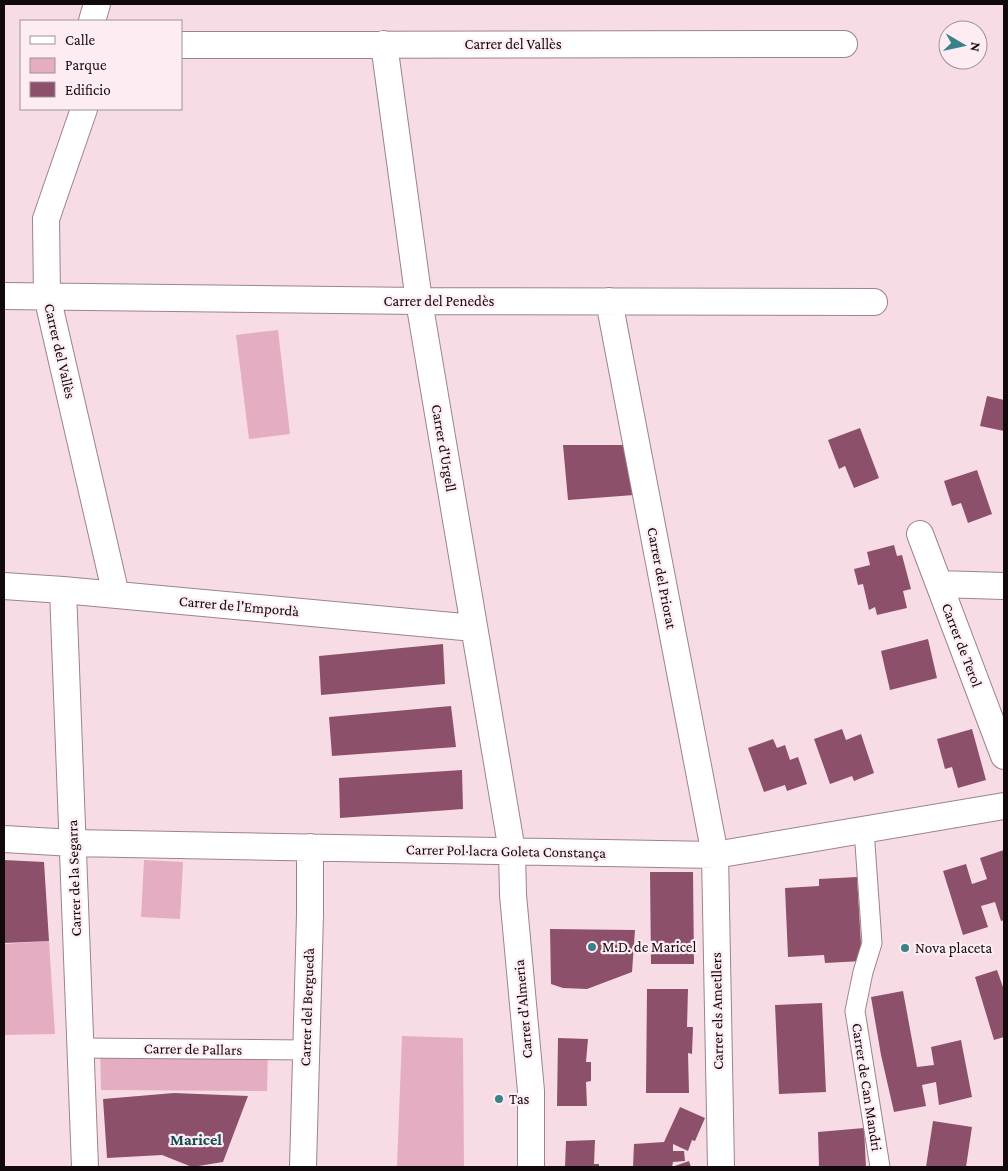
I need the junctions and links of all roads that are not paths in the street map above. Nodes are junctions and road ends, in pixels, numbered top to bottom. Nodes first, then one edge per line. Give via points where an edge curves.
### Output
1 (97, 4) edge
2 (92, 20) edge
3 (384, 44) junction
4 (844, 44) dead end
5 (182, 45) edge
6 (84, 110) edge
7 (4, 296) edge
8 (47, 296) junction
9 (419, 301) junction
10 (609, 301) junction
11 (874, 302) dead end
12 (920, 534) dead end
13 (939, 584) junction
14 (4, 586) edge
15 (1004, 586) edge
16 (63, 590) junction
17 (116, 595) junction
18 (474, 628) junction
19 (1004, 756) edge
20 (1004, 806) edge
21 (864, 830) junction
22 (4, 838) edge
23 (73, 843) junction
24 (310, 847) junction
25 (512, 851) junction
26 (714, 855) junction
27 (80, 1048) junction
28 (306, 1050) junction
29 (85, 1167) edge
30 (303, 1167) edge
31 (531, 1167) edge
32 (721, 1167) edge
33 (880, 1167) edge

1 - 2 street
3 - 4 street, Carrer del Vallès
3 - 5 street, Carrer del Vallès
3 - 9 street, Carrer d'Urgell
6 - 8 street, Carrer del Vallès via 46,219
7 - 8 street, Carrer del Penedès
8 - 9 street, Carrer del Penedès
8 - 17 street, Carrer del Vallès
9 - 10 street, Carrer del Penedès
9 - 18 street, Carrer d'Urgell
10 - 11 street, Carrer del Penedès
10 - 26 street, Carrer del Priorat
12 - 13 street, Carrer de Terol
13 - 15 street
13 - 19 street, Carrer de Terol
14 - 16 street, Carrer de l'Empordà
16 - 17 street, Carrer de l'Empordà
16 - 23 street, Carrer de la Segarra
17 - 18 street, Carrer de l'Empordà
18 - 25 street, Carrer d'Urgell
20 - 21 street, Carrer Pol·lacra Goleta Constança
21 - 26 street, Carrer Pol·lacra Goleta Constança
21 - 33 street, Carrer de Can Mandri via 872,943 855,1011
22 - 23 street, Carrer Pol·lacra Goleta Constança
23 - 24 street, Carrer Pol·lacra Goleta Constança
23 - 27 street, Carrer de la Segarra
24 - 25 street, Carrer Pol·lacra Goleta Constança
24 - 28 street, Carrer del Berguedà
25 - 26 street, Carrer Pol·lacra Goleta Constança
25 - 31 street, Carrer d'Almeria via 531,1091
26 - 32 street, Carrer els Ametllers
27 - 28 street, Carrer de Pallars
27 - 29 street, Carrer de la Segarra
28 - 30 street, Carrer del Berguedà

